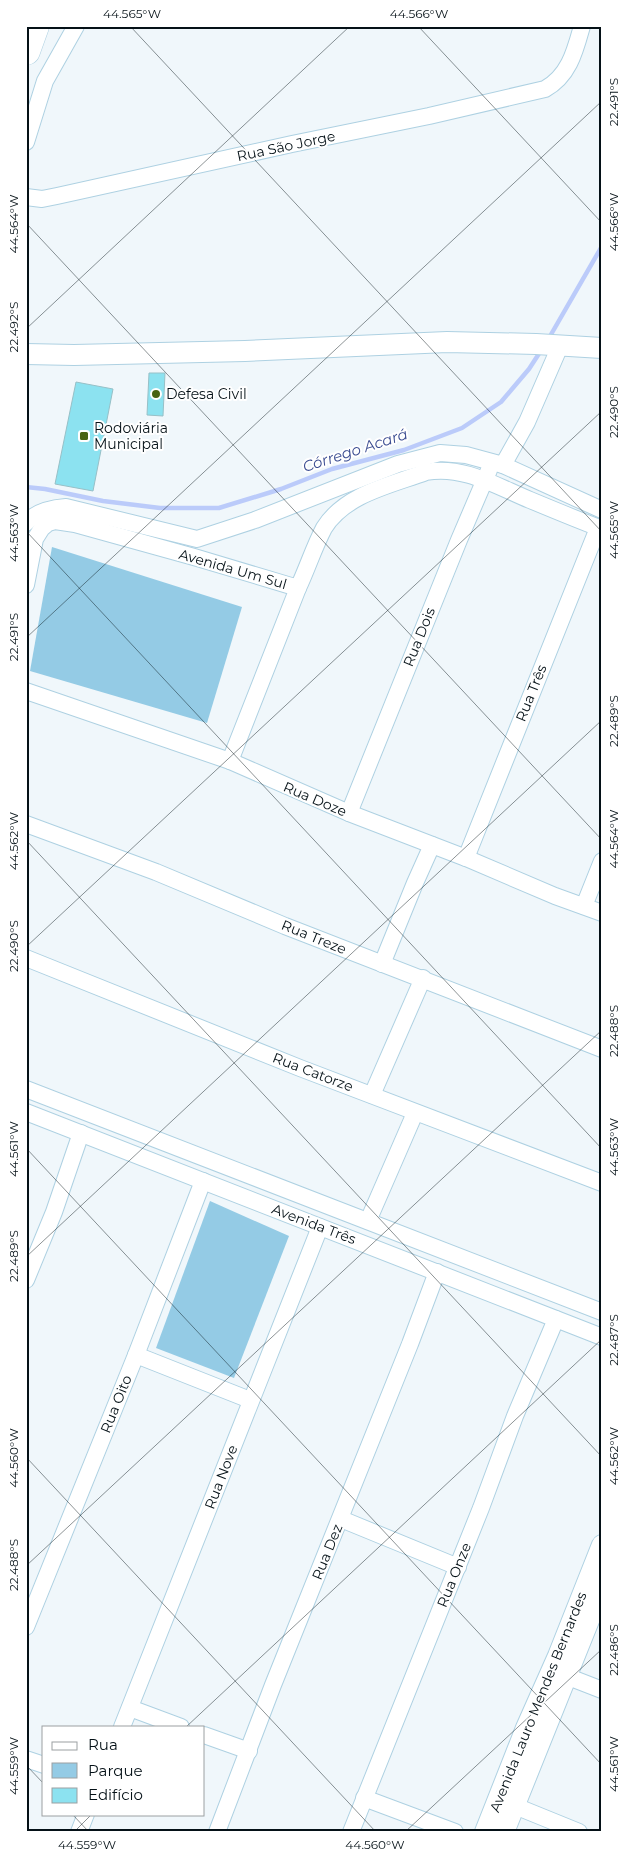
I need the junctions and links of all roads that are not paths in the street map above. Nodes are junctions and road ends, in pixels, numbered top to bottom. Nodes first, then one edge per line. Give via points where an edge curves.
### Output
1 (36, 26) edge
2 (76, 26) edge
3 (582, 26) edge
4 (26, 51) edge
5 (26, 142) edge
6 (26, 197) edge
7 (547, 345) junction
8 (602, 348) edge
9 (26, 354) edge
10 (398, 464) junction
11 (498, 464) junction
12 (486, 480) junction
13 (537, 480) junction
14 (404, 481) junction
15 (529, 499) junction
16 (602, 510) edge
17 (26, 523) edge
18 (600, 528) edge
19 (197, 540) junction
20 (194, 557) junction
21 (26, 585) edge
22 (298, 588) junction
23 (26, 691) edge
24 (230, 761) junction
25 (348, 813) junction
26 (26, 824) edge
27 (432, 845) junction
28 (466, 858) junction
29 (602, 861) edge
30 (584, 906) junction
31 (602, 914) edge
32 (26, 958) edge
33 (382, 964) junction
34 (423, 978) junction
35 (602, 1049) edge
36 (33, 1092) edge
37 (372, 1095) junction
38 (30, 1113) edge
39 (415, 1113) junction
40 (81, 1133) junction
41 (159, 1141) junction
42 (151, 1161) junction
43 (253, 1177) junction
44 (203, 1181) junction
45 (602, 1184) edge
46 (248, 1198) junction
47 (368, 1221) junction
48 (320, 1227) junction
49 (404, 1235) junction
50 (32, 1246) edge
51 (396, 1256) junction
52 (437, 1272) junction
53 (513, 1277) junction
54 (26, 1280) edge
55 (505, 1299) junction
56 (602, 1312) edge
57 (556, 1319) junction
58 (602, 1337) edge
59 (136, 1356) junction
60 (250, 1400) junction
61 (341, 1519) junction
62 (602, 1545) edge
63 (458, 1567) junction
64 (592, 1597) edge
65 (26, 1627) edge
66 (566, 1676) junction
67 (602, 1690) edge
68 (130, 1708) junction
69 (122, 1726) edge
70 (179, 1726) edge
71 (534, 1732) junction
72 (205, 1735) edge
73 (249, 1751) junction
74 (26, 1759) edge
75 (42, 1764) edge
76 (364, 1798) junction
77 (515, 1806) junction
78 (85, 1816) edge
79 (79, 1832) edge
80 (217, 1832) edge
81 (351, 1832) edge
82 (455, 1832) edge
83 (485, 1832) edge
84 (504, 1832) edge
85 (579, 1832) edge

1 - 4 highway
2 - 5 street via 45,81
3 - 6 street, Rua São Jorge via 567,69 545,89 57,196 42,199
7 - 8 street
7 - 9 street via 447,342 327,348
7 - 11 street, Rua Dois via 527,422
10 - 11 street, Avenida Um Sul via 440,453 466,455
10 - 14 street
10 - 19 street, Avenida Um Sul
11 - 12 street, Rua Dois
11 - 13 street, Avenida Um Sul
12 - 14 street, Avenida Um Sul via 446,470 426,472
12 - 15 street, Avenida Um Sul
12 - 25 street, Rua Dois via 458,540
13 - 15 street
13 - 16 street, Avenida Um Sul
14 - 22 street, Avenida Um Sul via 362,496 337,513 324,529
15 - 18 street, Avenida Um Sul
17 - 19 street, Avenida Um Sul via 38,514 66,507
18 - 28 street, Rua Três
19 - 20 street
20 - 21 street, Avenida Um Sul via 55,521 42,528 35,538
20 - 22 street, Avenida Um Sul
22 - 24 street
23 - 24 street, Rua Doze
24 - 25 street, Rua Doze
25 - 27 street, Rua Doze
26 - 33 street, Rua Treze via 156,872
27 - 28 street, Rua Doze
27 - 33 street
28 - 30 street, Rua Doze
29 - 30 street
30 - 31 street, Rua Doze
32 - 37 street, Rua Catorze
33 - 34 street, Rua Treze
34 - 35 street, Rua Treze
34 - 37 street
36 - 38 street
36 - 41 street, Avenida Três
37 - 39 street, Rua Catorze
38 - 40 street, Avenida Três
39 - 45 street, Rua Catorze
39 - 47 street
40 - 42 street, Avenida Três
40 - 50 street via 54,1212
41 - 42 street
41 - 43 street, Avenida Três
42 - 44 street, Avenida Três
43 - 46 street
43 - 47 street, Avenida Três
44 - 46 street, Avenida Três
44 - 59 street, Rua Oito
46 - 48 street, Avenida Três
47 - 49 street, Avenida Três
48 - 51 street, Avenida Três
48 - 60 street, Rua Nove
49 - 51 street
49 - 53 street, Avenida Três
50 - 54 street
51 - 52 street, Avenida Três
52 - 55 street, Avenida Três
52 - 61 street, Rua Dez
53 - 55 street
53 - 56 street, Avenida Três
55 - 57 street, Avenida Três
57 - 58 street, Avenida Três
57 - 63 street, Rua Onze
59 - 60 street
59 - 65 street, Rua Oito
60 - 68 street, Rua Nove
61 - 63 street
61 - 73 street, Rua Dez
62 - 64 street, Avenida Lauro Mendes Bernardes
63 - 76 street, Rua Onze
64 - 66 street, Avenida Lauro Mendes Bernardes
64 - 71 street, Avenida Lauro Mendes Bernardes via 558,1656
66 - 67 street
66 - 71 street, Avenida Lauro Mendes Bernardes
68 - 69 street, Rua Nove
68 - 70 street
71 - 77 street, Avenida Lauro Mendes Bernardes
71 - 83 street, Avenida Lauro Mendes Bernardes
72 - 73 street
73 - 80 street, Rua Dez
74 - 75 street
76 - 81 street, Rua Onze
76 - 82 street
77 - 84 street, Avenida Lauro Mendes Bernardes
77 - 85 street
78 - 79 street

